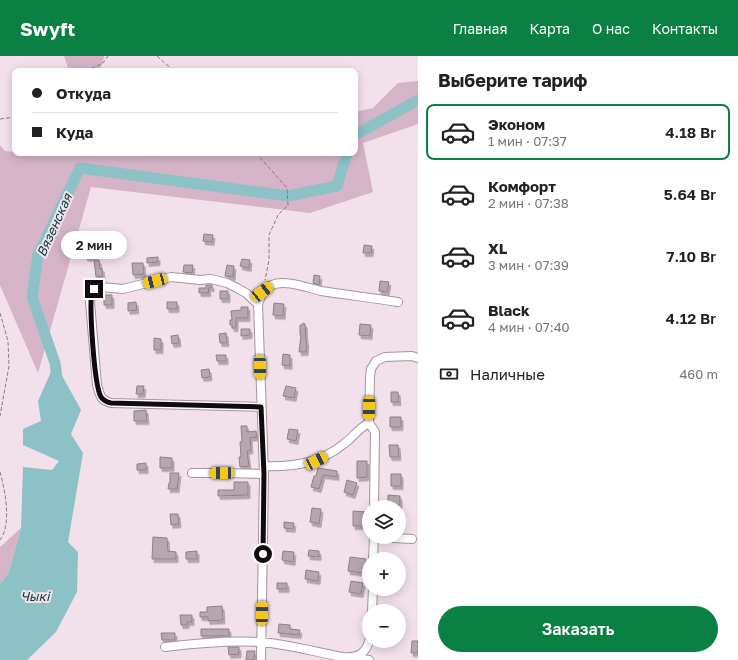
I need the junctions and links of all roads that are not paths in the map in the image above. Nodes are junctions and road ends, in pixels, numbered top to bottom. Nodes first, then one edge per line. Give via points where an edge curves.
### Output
1 (398, 302) dead end
2 (258, 304) junction
3 (418, 358) edge
4 (261, 407) junction
5 (369, 423) junction
6 (264, 470) junction
7 (192, 473) dead end
8 (374, 500) edge
9 (406, 539) edge
10 (412, 539) dead end
11 (262, 642) junction
12 (165, 647) dead end
13 (366, 648) edge
14 (354, 658) junction
15 (261, 660) edge
16 (369, 660) edge

1 - 2 street via 292,284 272,284 262,292
2 - 4 street
2 - 4 street via 246,293 219,281 171,277 123,289 94,289 90,302 97,385 104,401
3 - 5 street via 385,357 376,361 370,377
4 - 6 street
5 - 6 street via 362,426 345,443 316,461
5 - 8 street via 375,432
6 - 7 street
6 - 11 street
9 - 10 street
11 - 12 street via 195,643
11 - 14 street
11 - 15 street
13 - 14 street
14 - 16 street

